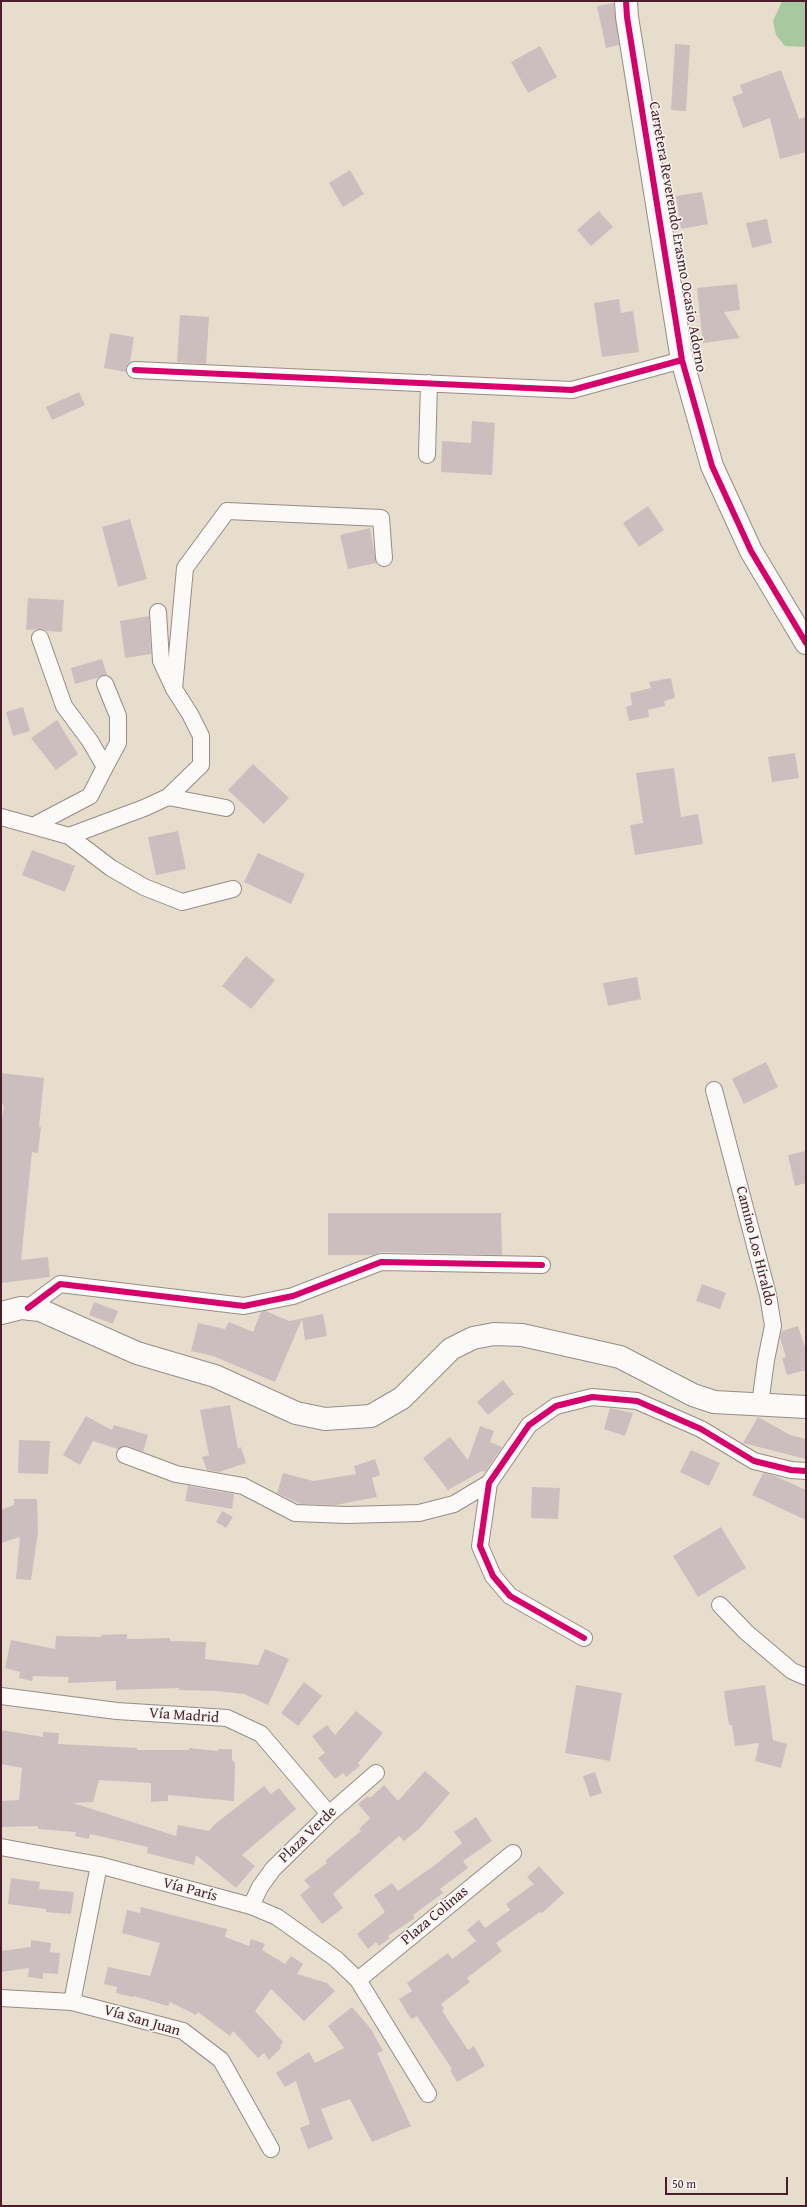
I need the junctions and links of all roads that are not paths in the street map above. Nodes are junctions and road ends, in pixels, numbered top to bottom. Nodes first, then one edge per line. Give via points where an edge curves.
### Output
1 (626, 1) edge
2 (682, 360) junction
3 (135, 370) dead end
4 (429, 383) junction
5 (427, 456) dead end
6 (384, 558) dead end
7 (158, 612) dead end
8 (40, 638) dead end
9 (806, 643) edge
10 (105, 684) dead end
11 (174, 689) junction
12 (105, 767) junction
13 (168, 796) junction
14 (226, 808) dead end
15 (1, 817) edge
16 (33, 826) junction
17 (69, 836) junction
18 (233, 889) dead end
19 (714, 1090) dead end
20 (542, 1266) dead end
21 (28, 1308) junction
22 (1, 1313) edge
23 (760, 1404) junction
24 (806, 1407) edge
25 (125, 1455) dead end
26 (806, 1471) edge
27 (490, 1483) junction
28 (720, 1605) dead end
29 (584, 1638) dead end
30 (806, 1678) edge
31 (1, 1696) edge
32 (376, 1773) dead end
33 (329, 1814) junction
34 (1, 1847) edge
35 (512, 1853) dead end
36 (99, 1865) junction
37 (251, 1906) junction
38 (358, 1980) junction
39 (1, 1998) edge
40 (72, 2002) junction
41 (428, 2094) dead end
42 (271, 2149) dead end

1 - 2 main road, Carretera Reverendo Erasmo Ocasio Adorno
2 - 4 street via 572,390
2 - 9 main road, Carretera Reverendo Erasmo Ocasio Adorno via 712,466 751,551
3 - 4 street
4 - 5 street
6 - 11 street via 381,518 227,511 185,568
7 - 11 street via 161,661
8 - 12 street via 64,706
10 - 12 street via 118,716 118,743
11 - 13 street via 201,736 201,765
12 - 16 street via 90,796
13 - 14 street
13 - 17 street via 144,808
15 - 16 street
16 - 17 street
17 - 18 street via 111,868 144,887 182,902
19 - 23 street, Camino Los Hiraldo via 768,1295 773,1326
20 - 21 street via 381,1262 293,1296 244,1306 60,1284
21 - 22 main road
21 - 23 main road via 40,1310 137,1352 215,1376 296,1413 325,1419 371,1416 402,1398 451,1349 473,1338 494,1334 522,1335 620,1357 693,1395 714,1402
23 - 24 main road
25 - 27 street via 176,1474 243,1486 295,1513 419,1513 454,1504
26 - 27 street via 754,1461 701,1429 637,1400 592,1397 556,1406 529,1425
27 - 29 street via 480,1546 493,1576 510,1596
28 - 30 street via 746,1632 792,1671
31 - 33 street, Vía Madrid via 116,1711 227,1718 261,1734
32 - 33 street, Plaza Verde
33 - 37 street, Plaza Verde via 272,1869
34 - 36 street, Vía París
35 - 38 street, Plaza Colinas
36 - 37 street, Vía París
36 - 40 street
37 - 38 street, Vía París via 277,1917 336,1959
38 - 41 street, Vía París
39 - 40 street, Vía San Juan
40 - 42 street, Vía San Juan via 183,2031 221,2060

